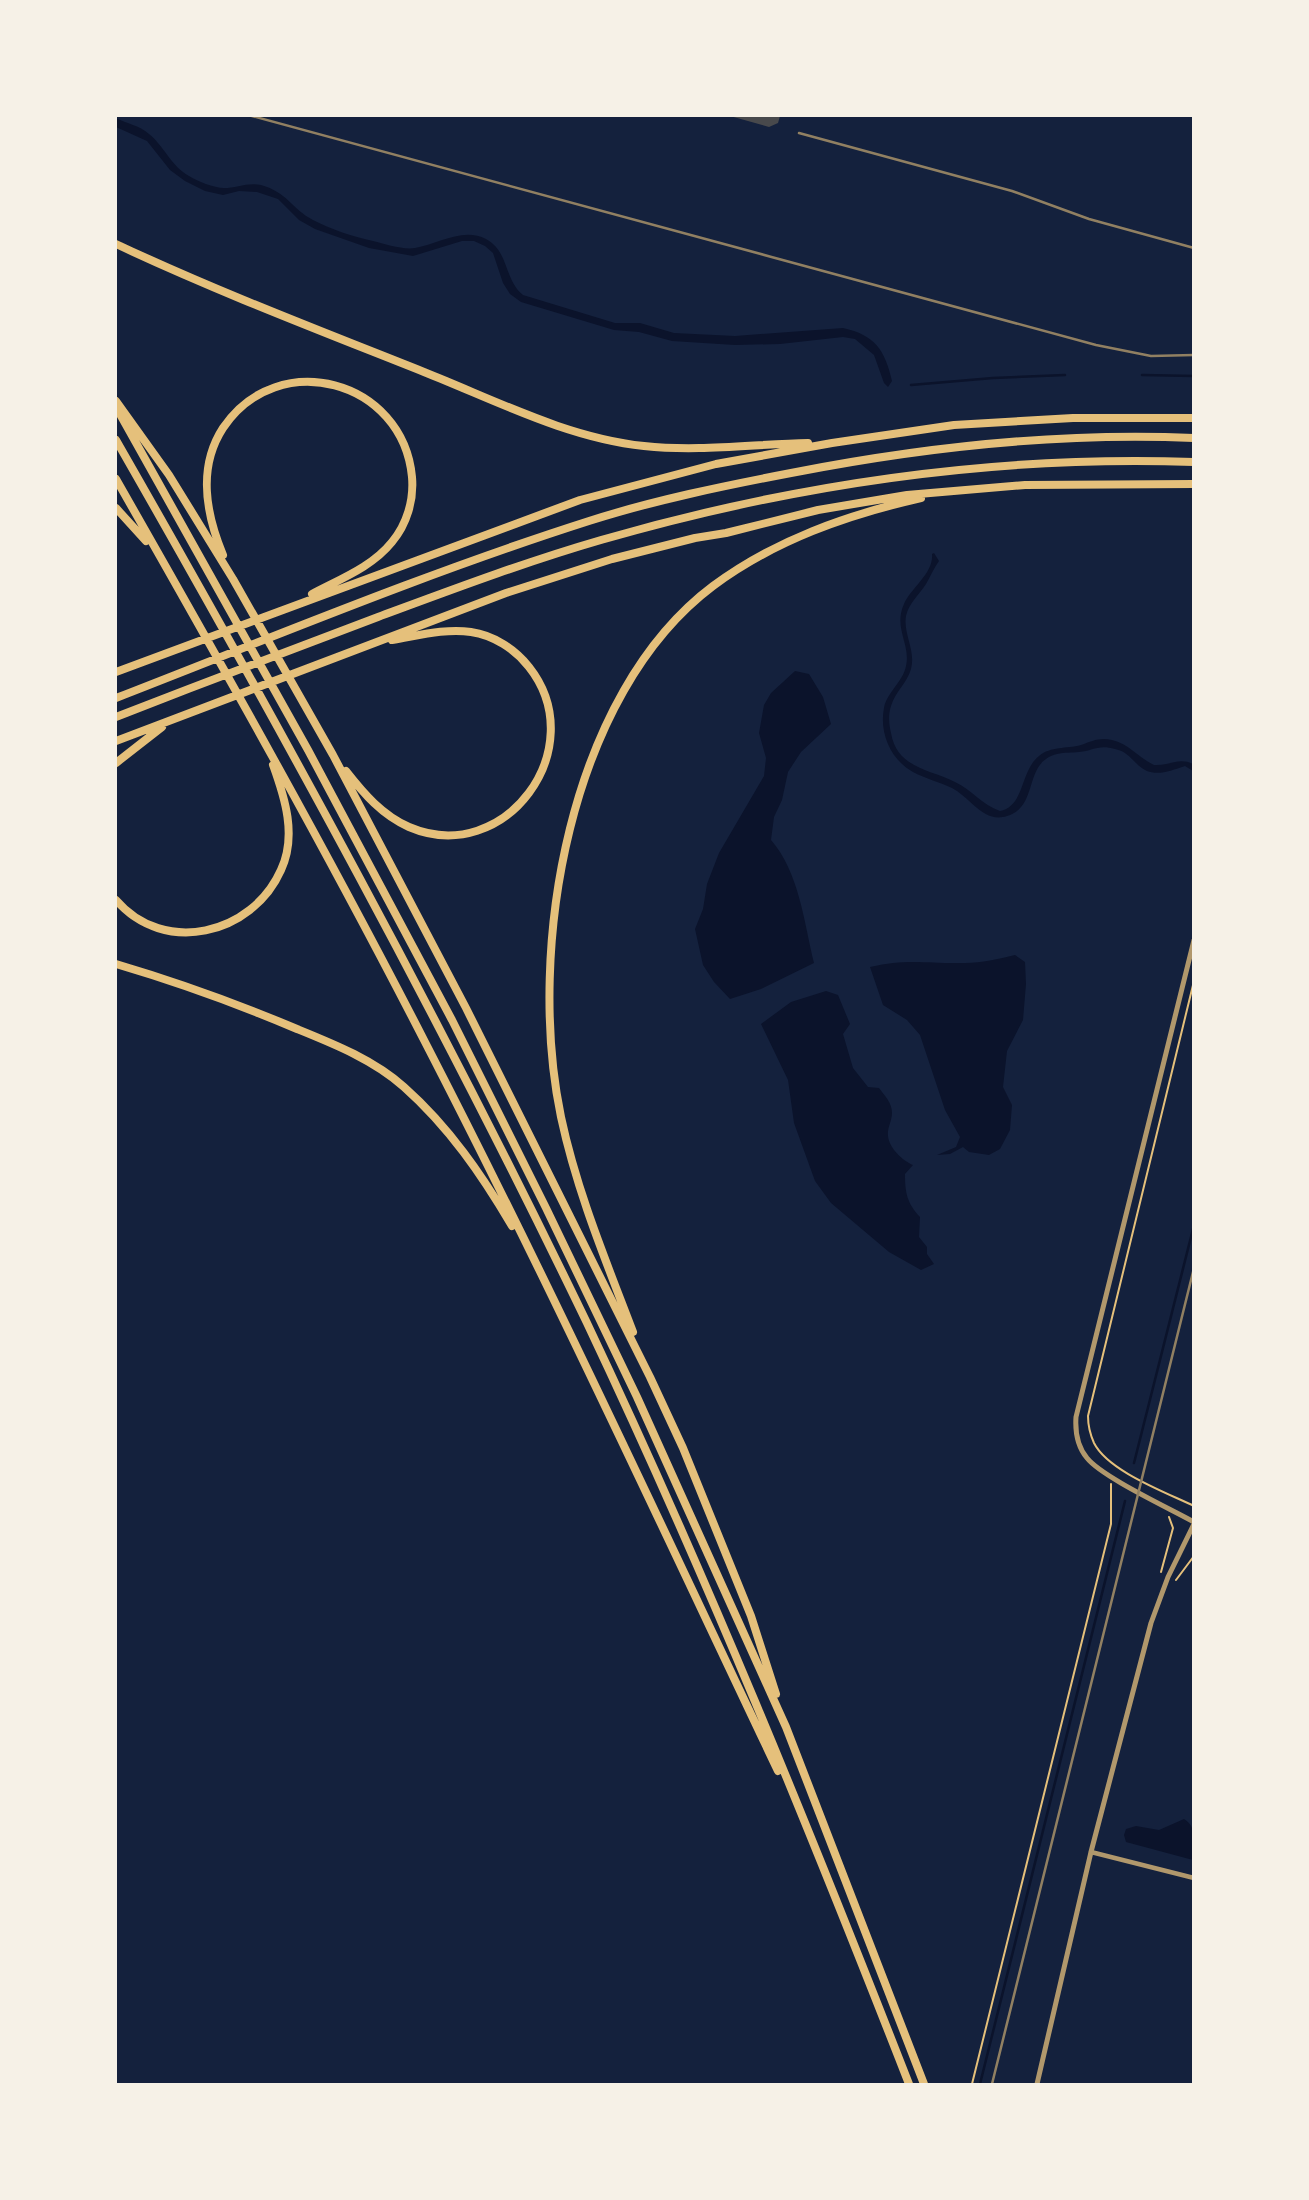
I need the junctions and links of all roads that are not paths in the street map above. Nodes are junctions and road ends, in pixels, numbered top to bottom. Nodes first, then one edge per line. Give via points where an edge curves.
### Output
1 (116, 244) edge
2 (116, 401) edge
3 (116, 407) edge
4 (1194, 418) edge
5 (1194, 438) edge
6 (116, 440) edge
7 (832, 443) junction
8 (1194, 462) edge
9 (116, 479) edge
10 (1194, 484) edge
11 (948, 492) junction
12 (116, 508) edge
13 (167, 568) junction
14 (233, 579) junction
15 (282, 610) junction
16 (372, 643) junction
17 (116, 672) edge
18 (116, 698) edge
19 (116, 717) edge
20 (173, 719) junction
21 (264, 739) junction
22 (116, 741) edge
23 (333, 755) junction
24 (116, 763) edge
25 (116, 900) edge
26 (1194, 940) edge
27 (116, 964) edge
28 (544, 1279) junction
29 (650, 1377) junction
30 (1194, 1523) edge
31 (786, 1727) junction
32 (1091, 1853) junction
33 (1194, 1878) edge
34 (829, 1879) junction
35 (909, 2084) edge
36 (924, 2084) edge
37 (1037, 2084) edge

1 - 7 highway via 173,271 597,438 674,449
2 - 14 highway via 169,475
3 - 31 highway via 308,750 452,1020 631,1385
4 - 7 highway via 999,421
5 - 18 highway via 985,444 736,483 591,521 477,559
6 - 34 highway via 297,759 439,1025 587,1324 685,1538
7 - 15 highway via 716,464 580,500
8 - 19 highway via 967,469 733,506 548,556
9 - 13 highway
10 - 11 highway via 1025,485
11 - 16 highway via 818,510 612,559
11 - 29 highway via 833,522 770,550 713,586 647,651 606,722 585,776 561,875 552,945 555,1070 560,1114 582,1201
12 - 13 highway
13 - 21 highway
14 - 15 highway via 213,528 206,486 210,458 226,425 256,396 295,382 325,383 359,395 390,421 403,444 412,483 408,512 397,535 375,558
14 - 23 highway
15 - 17 highway
16 - 20 highway
16 - 23 highway via 456,631 504,645 525,662 544,695 550,722 547,759 529,794 511,812 488,826 451,834 418,830 393,818 365,795
20 - 22 highway
20 - 24 highway
21 - 25 highway via 284,795 289,833 282,869 269,891 232,923 208,931 157,929
21 - 28 highway via 425,1041
23 - 29 highway via 466,1008
26 - 30 street via 1075,1428 1080,1447 1095,1466
27 - 28 highway via 247,1008 350,1051 402,1086 481,1174
28 - 34 highway
29 - 31 highway via 751,1616
30 - 32 street via 1151,1623
31 - 36 highway
32 - 33 street
32 - 37 street
34 - 35 highway

